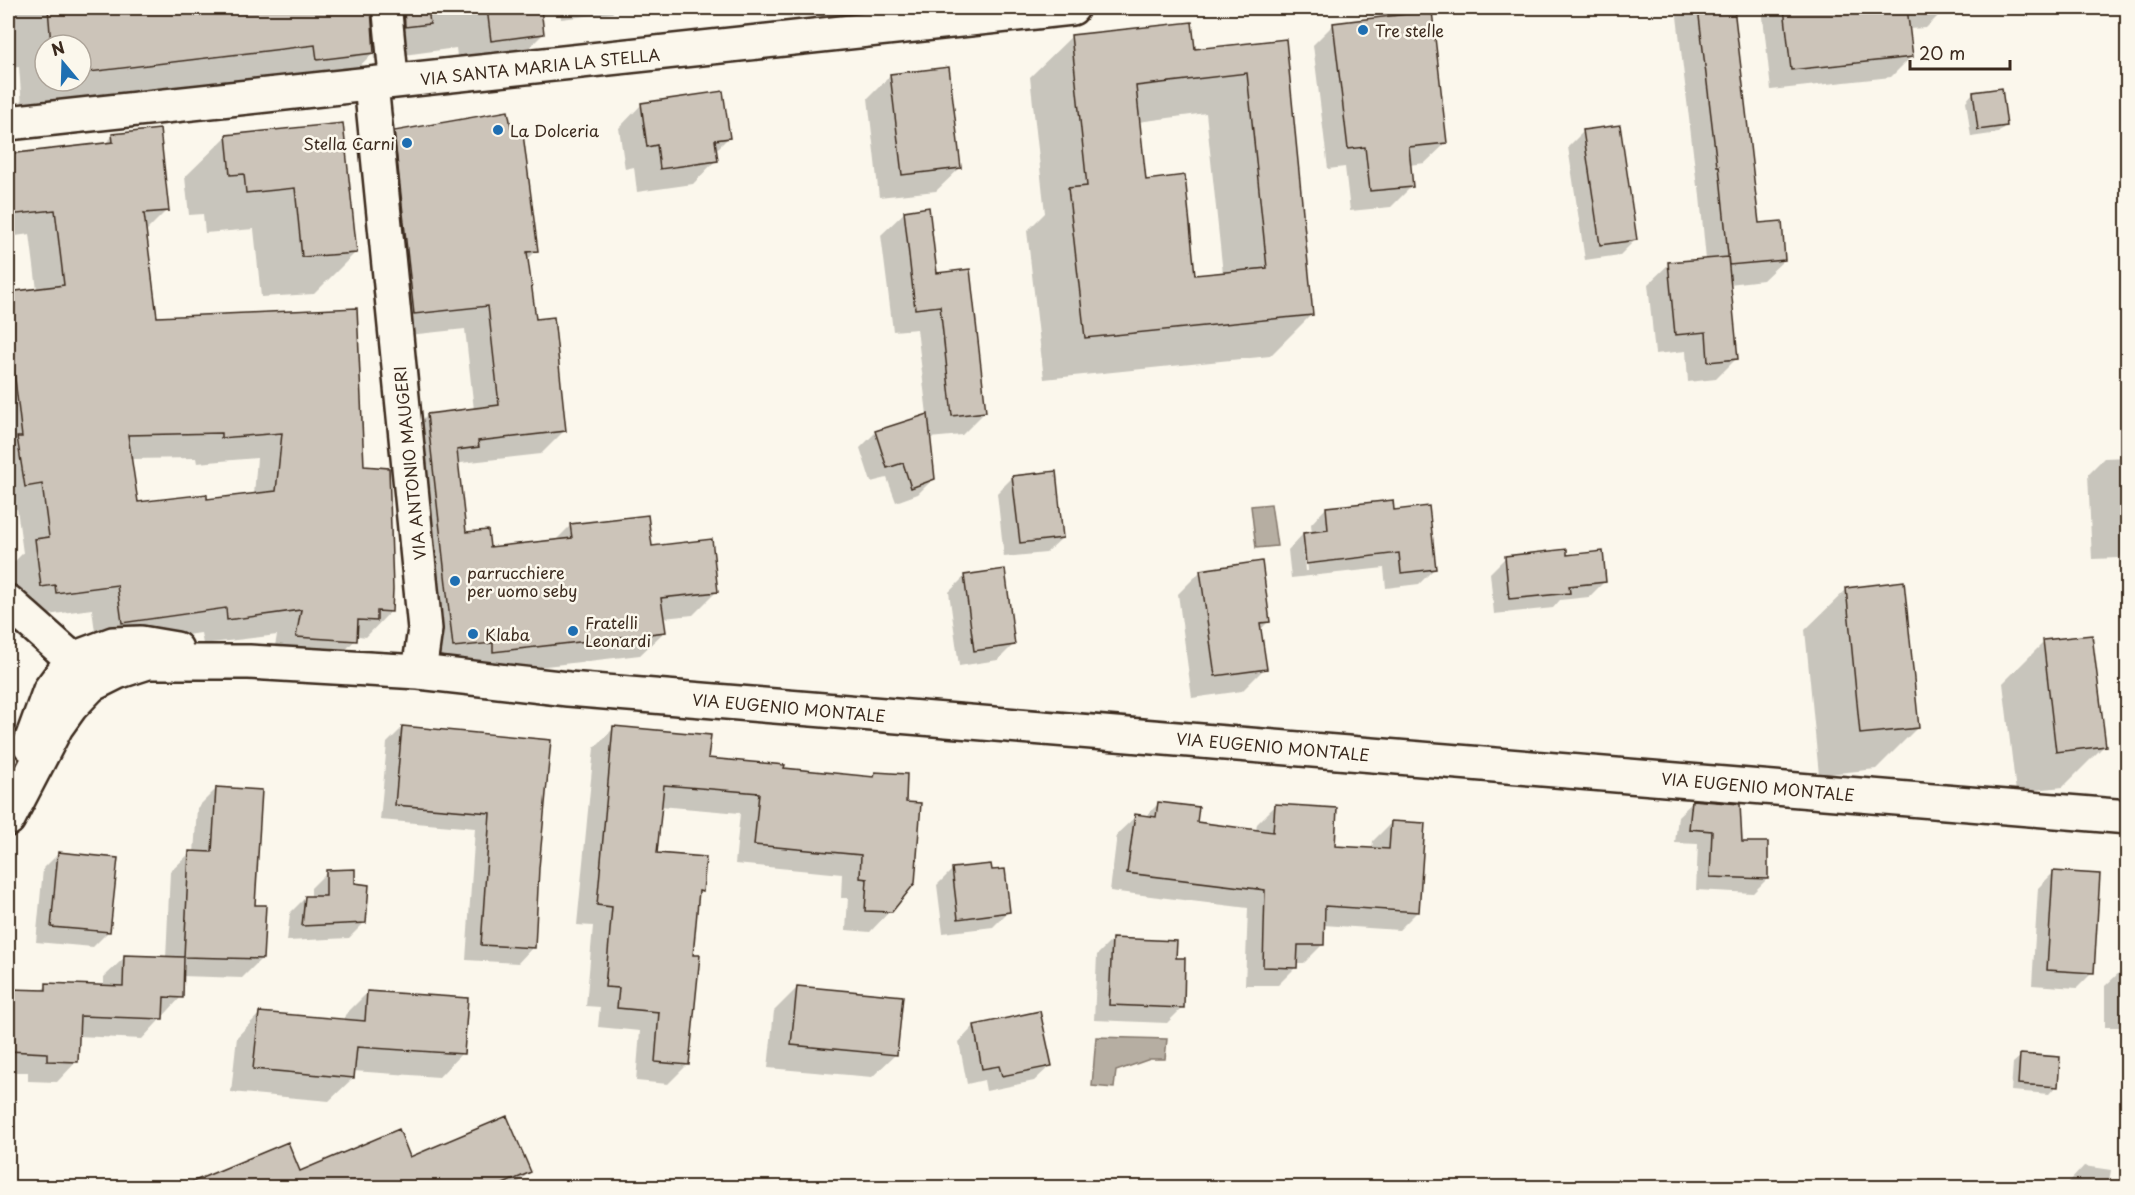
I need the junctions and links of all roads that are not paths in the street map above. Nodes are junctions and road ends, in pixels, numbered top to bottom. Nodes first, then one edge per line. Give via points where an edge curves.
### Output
1 (387, 8) edge
2 (1072, 8) edge
3 (382, 83) junction
4 (8, 123) edge
5 (8, 602) edge
6 (82, 672) junction
7 (419, 672) junction
8 (8, 811) edge
9 (2127, 817) edge
10 (8, 819) edge

1 - 3 street
2 - 3 street, VIA SANTA MARIA LA STELLA
3 - 4 street, VIA SANTA MARIA LA STELLA
3 - 7 street, VIA ANTONIO MAUGERI via 425,629
5 - 6 street
6 - 7 street via 113,644 141,643 249,662
6 - 8 street via 50,690
6 - 10 street via 71,706
7 - 9 street, VIA EUGENIO MONTALE via 579,690

